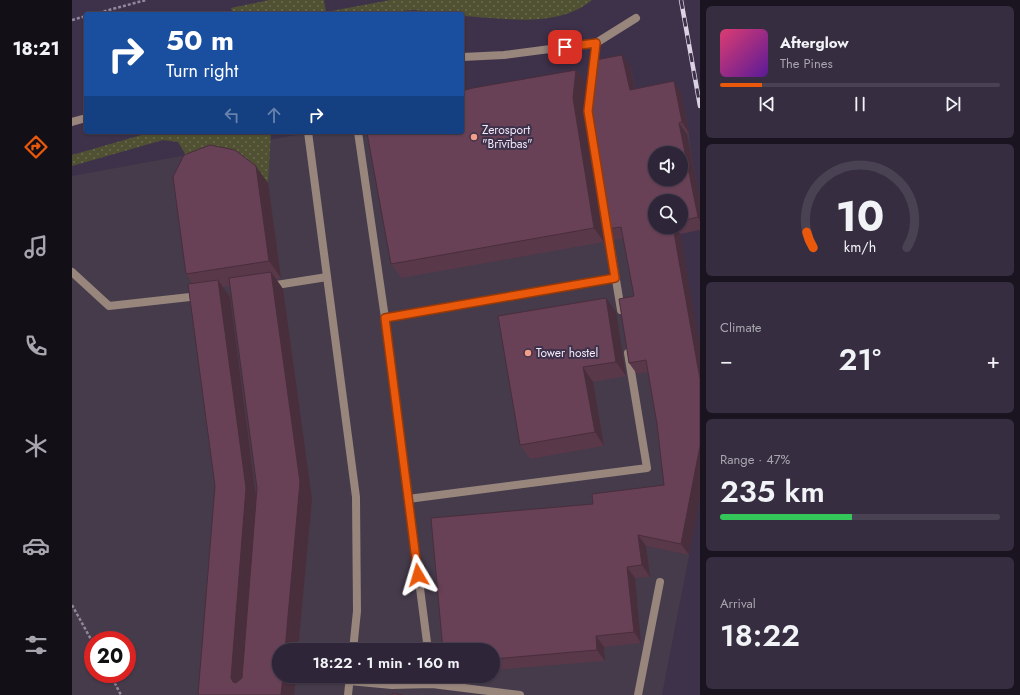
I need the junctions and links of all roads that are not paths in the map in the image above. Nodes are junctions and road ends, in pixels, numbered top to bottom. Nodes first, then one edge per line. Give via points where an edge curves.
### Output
1 (636, 18) dead end
2 (596, 43) junction
3 (464, 57) edge
4 (592, 81) edge
5 (84, 119) edge
6 (72, 122) edge
7 (308, 134) edge
8 (358, 134) edge
9 (604, 209) edge
10 (72, 272) edge
11 (327, 276) junction
12 (615, 278) junction
13 (258, 287) edge
14 (206, 295) edge
15 (622, 316) edge
16 (385, 318) junction
17 (627, 346) edge
18 (408, 499) junction
19 (660, 582) dead end
20 (353, 643) edge
21 (427, 643) edge
22 (349, 683) edge
23 (380, 683) edge
24 (408, 683) edge
25 (450, 683) edge
26 (348, 695) edge
27 (520, 695) edge
28 (638, 695) edge

1 - 2 street
2 - 3 street via 504,55
2 - 4 street
5 - 6 street
7 - 11 street
8 - 16 street
9 - 12 street
10 - 14 street via 109,306
11 - 13 street
11 - 20 street via 356,497 357,610
12 - 15 street
12 - 16 street
16 - 18 street
17 - 18 street via 647,468
18 - 21 street
19 - 28 street
22 - 26 street
23 - 24 street
25 - 27 street

